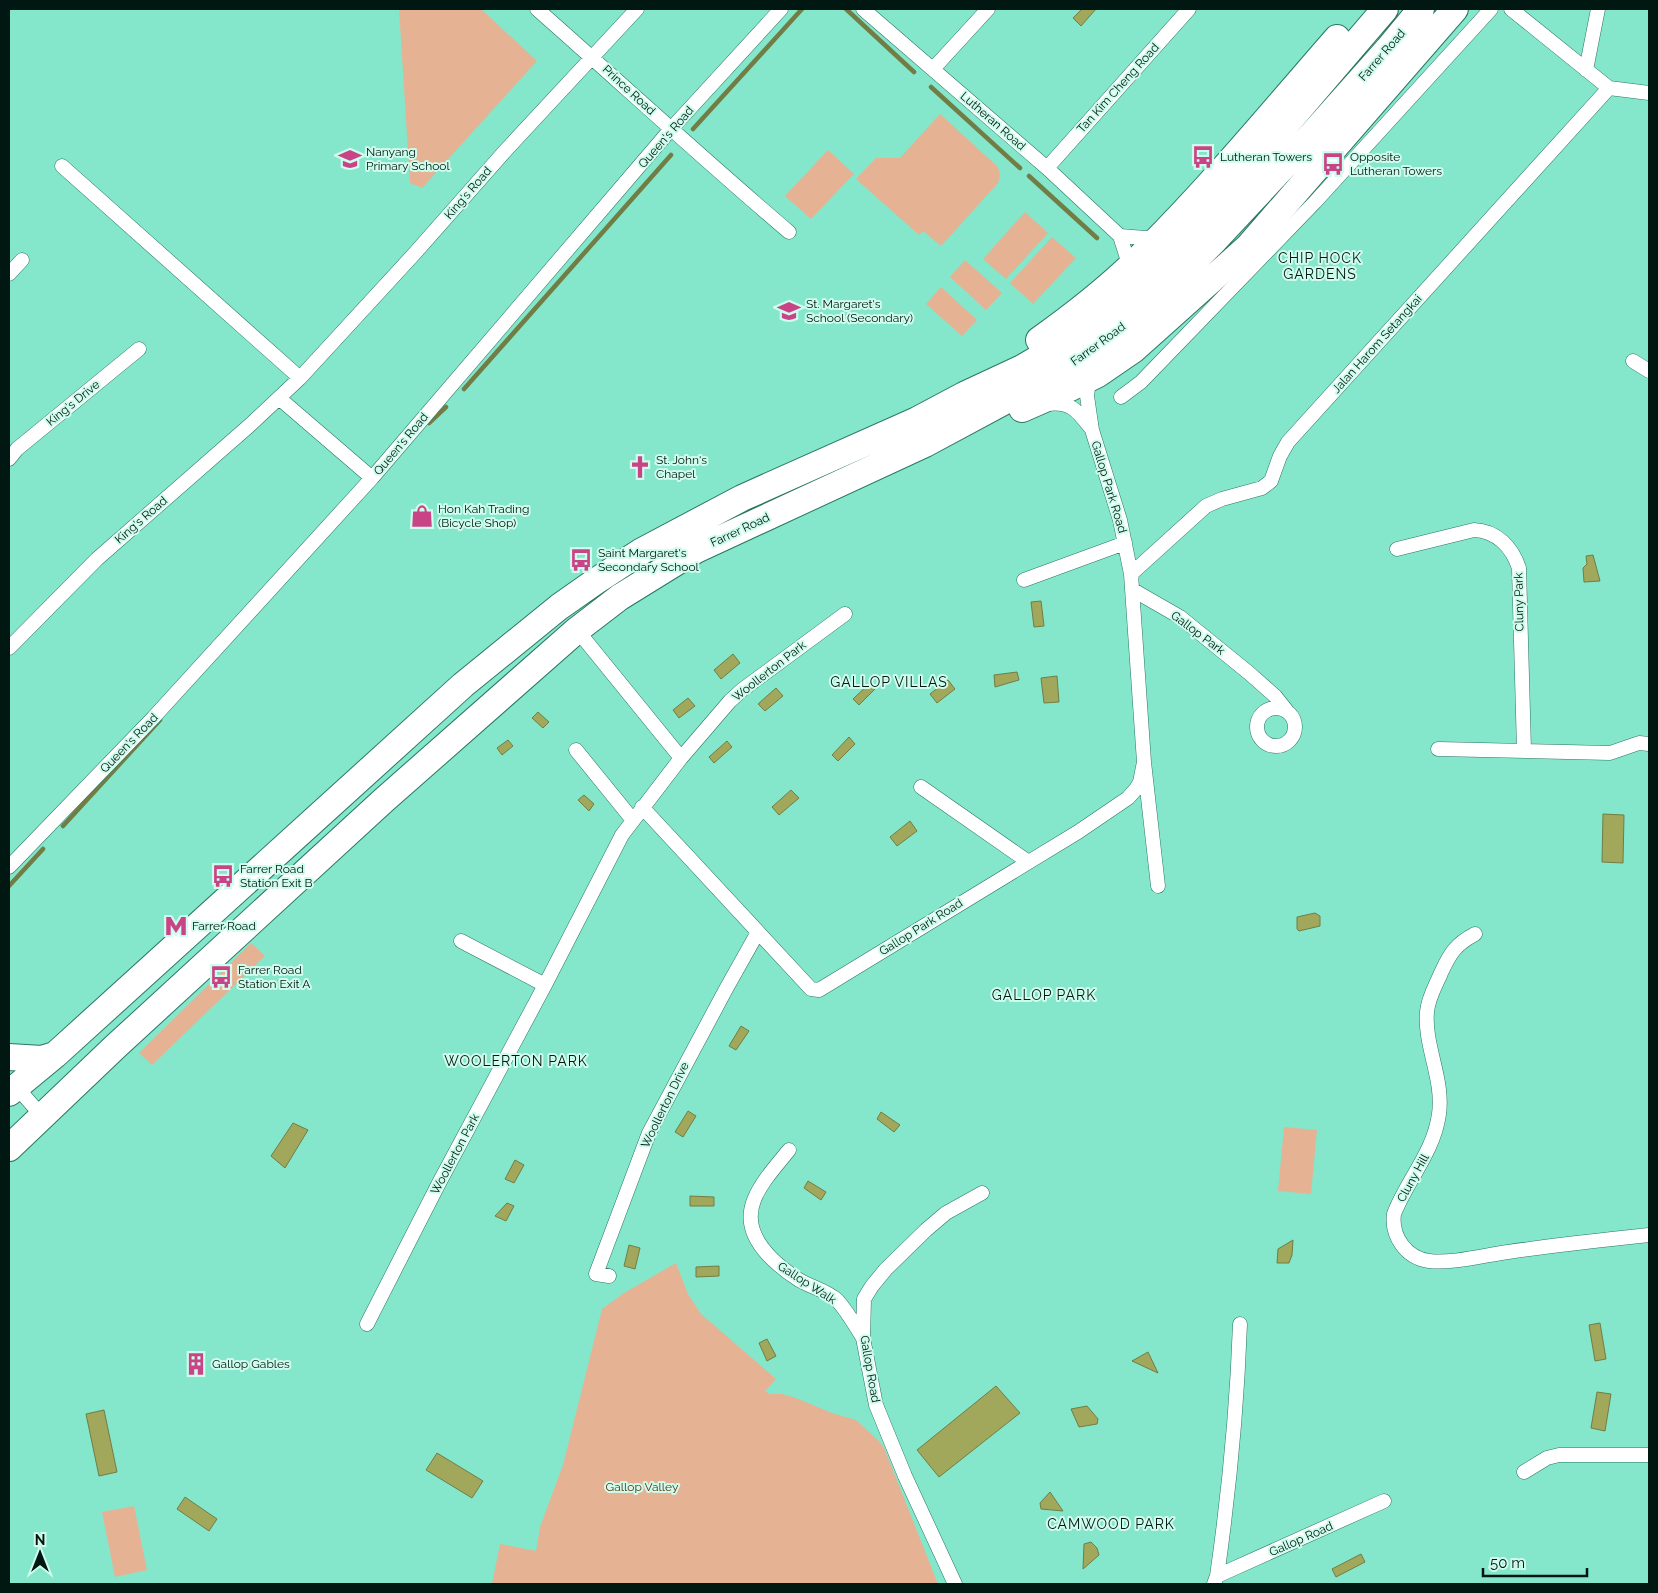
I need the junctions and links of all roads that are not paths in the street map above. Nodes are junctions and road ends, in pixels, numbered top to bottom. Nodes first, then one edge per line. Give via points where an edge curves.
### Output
1 (537, 9) edge
2 (637, 9) edge
3 (781, 9) edge
4 (864, 9) edge
5 (988, 9) edge
6 (1189, 9) edge
7 (1363, 9) edge
8 (1386, 9) edge
9 (1421, 9) edge
10 (1455, 9) edge
11 (1491, 9) edge
12 (1510, 9) edge
13 (1598, 9) edge
14 (593, 58) junction
15 (933, 70) junction
16 (1586, 70) junction
17 (1609, 88) junction
18 (1649, 93) edge
19 (671, 129) junction
20 (62, 166) dead end
21 (1046, 168) junction
22 (789, 232) dead end
23 (1120, 236) junction
24 (1160, 237) junction
25 (22, 260) dead end
26 (9, 274) edge
27 (1132, 279) junction
28 (139, 349) dead end
29 (1633, 361) dead end
30 (1649, 371) edge
31 (1098, 374) junction
32 (300, 378) junction
33 (1121, 397) dead end
34 (279, 398) junction
35 (1028, 406) junction
36 (1092, 430) junction
37 (925, 444) junction
38 (9, 459) edge
39 (372, 478) junction
40 (1125, 543) junction
41 (1396, 549) dead end
42 (1131, 574) junction
43 (1024, 580) dead end
44 (1133, 590) junction
45 (845, 614) dead end
46 (577, 630) junction
47 (11, 641) edge
48 (1260, 682) junction
49 (1287, 711) junction
50 (1260, 715) junction
51 (1649, 744) edge
52 (576, 750) dead end
53 (1438, 750) dead end
54 (1524, 750) junction
55 (681, 758) junction
56 (1144, 762) junction
57 (921, 787) dead end
58 (642, 807) junction
59 (632, 819) junction
60 (1027, 862) junction
61 (9, 867) edge
62 (1158, 886) dead end
63 (758, 932) junction
64 (1475, 934) dead end
65 (461, 941) dead end
66 (545, 985) junction
67 (55, 1055) junction
68 (9, 1057) edge
69 (11, 1086) edge
70 (42, 1116) junction
71 (9, 1148) edge
72 (789, 1150) dead end
73 (982, 1193) dead end
74 (1649, 1236) edge
75 (609, 1276) dead end
76 (367, 1324) dead end
77 (1240, 1324) dead end
78 (863, 1338) junction
79 (1649, 1455) edge
80 (1524, 1472) dead end
81 (1384, 1501) dead end
82 (1216, 1580) edge
83 (955, 1584) edge

1 - 14 street, Prince Road
2 - 14 street, King's Road
3 - 19 street, Queen's Road
4 - 15 street, Lutheran Road
5 - 15 street
6 - 21 street, Tan Kim Cheng Road
7 - 24 highway
8 - 27 highway, Farrer Road via 1199,226
9 - 37 highway, Farrer Road via 1228,226 1170,285 1117,332 1086,355 1033,386
10 - 31 highway via 1248,247 1133,350
11 - 33 street via 1315,202 1140,382
12 - 16 street
13 - 16 street
14 - 19 street, Prince Road
14 - 32 street, King's Road
15 - 21 street, Lutheran Road
16 - 17 street
17 - 18 street
17 - 42 street, Jalan Harom Setangkai via 1288,442 1271,481 1262,488 1206,506
19 - 22 street, Prince Road
19 - 39 street, Queen's Road
20 - 32 street
21 - 23 street, Lutheran Road
23 - 24 street
23 - 27 street
24 - 27 highway
25 - 26 street
27 - 67 highway, Farrer Road via 1115,308 1087,330 1022,368 918,420 742,498 642,551 596,580 462,685
28 - 38 street, King's Drive
29 - 30 street
31 - 35 highway
31 - 36 street, Gallop Park Road via 1088,388 1087,396
32 - 34 street, King's Road
34 - 39 street
34 - 47 street, King's Road via 97,559
35 - 36 street, Gallop Park Road via 1062,403 1080,414
35 - 37 highway via 1002,419
36 - 40 street, Gallop Park Road
37 - 46 highway, Farrer Road via 696,550 632,588
39 - 61 street, Queen's Road via 153,718
40 - 42 street, Gallop Park Road
40 - 43 street, Gallop Park Road
41 - 54 street, Cluny Park via 1474,530 1486,531 1499,538 1514,554 1519,568
42 - 44 street, Gallop Park Road
44 - 48 street, Gallop Park via 1180,617
44 - 56 street, Gallop Park Road
45 - 55 street, Woollerton Park via 736,696
46 - 55 street
46 - 70 highway, Farrer Road via 384,800
48 - 49 street, Gallop Park
48 - 50 street, Gallop Park via 1265,702
49 - 50 street via 1273,708
49 - 50 street, Gallop Park via 1295,729 1282,745 1273,746 1260,737 1257,728
51 - 54 street via 1639,743 1610,753
52 - 59 street
53 - 54 street
55 - 58 street, Woollerton Park
56 - 60 street, Gallop Park Road via 1140,782 1128,798
56 - 62 street, Gallop Park Road
57 - 60 street
58 - 59 street, Woollerton Park
58 - 63 street
59 - 66 street, Woollerton Park
60 - 63 street, Gallop Park Road via 819,990 811,989
63 - 75 street, Woollerton Drive via 648,1133 596,1274
64 - 74 street, Cluny Hill via 1460,942 1447,960 1430,998 1427,1029 1440,1100 1439,1114 1429,1148 1394,1214 1395,1233 1400,1245 1418,1258 1429,1261
65 - 66 street
66 - 76 street, Woollerton Park
67 - 68 highway via 42,1059
67 - 69 highway, Farrer Road
69 - 70 street
70 - 71 highway, Farrer Road
72 - 78 street, Gallop Walk via 754,1200 750,1214 755,1236 770,1259 800,1280 835,1298
73 - 78 street, Gallop Road via 946,1213 872,1286 864,1299
77 - 82 street, Gallop Road via 1226,1516
78 - 83 street, Gallop Road via 876,1405
79 - 80 street via 1560,1455 1547,1458
81 - 82 street, Gallop Road

